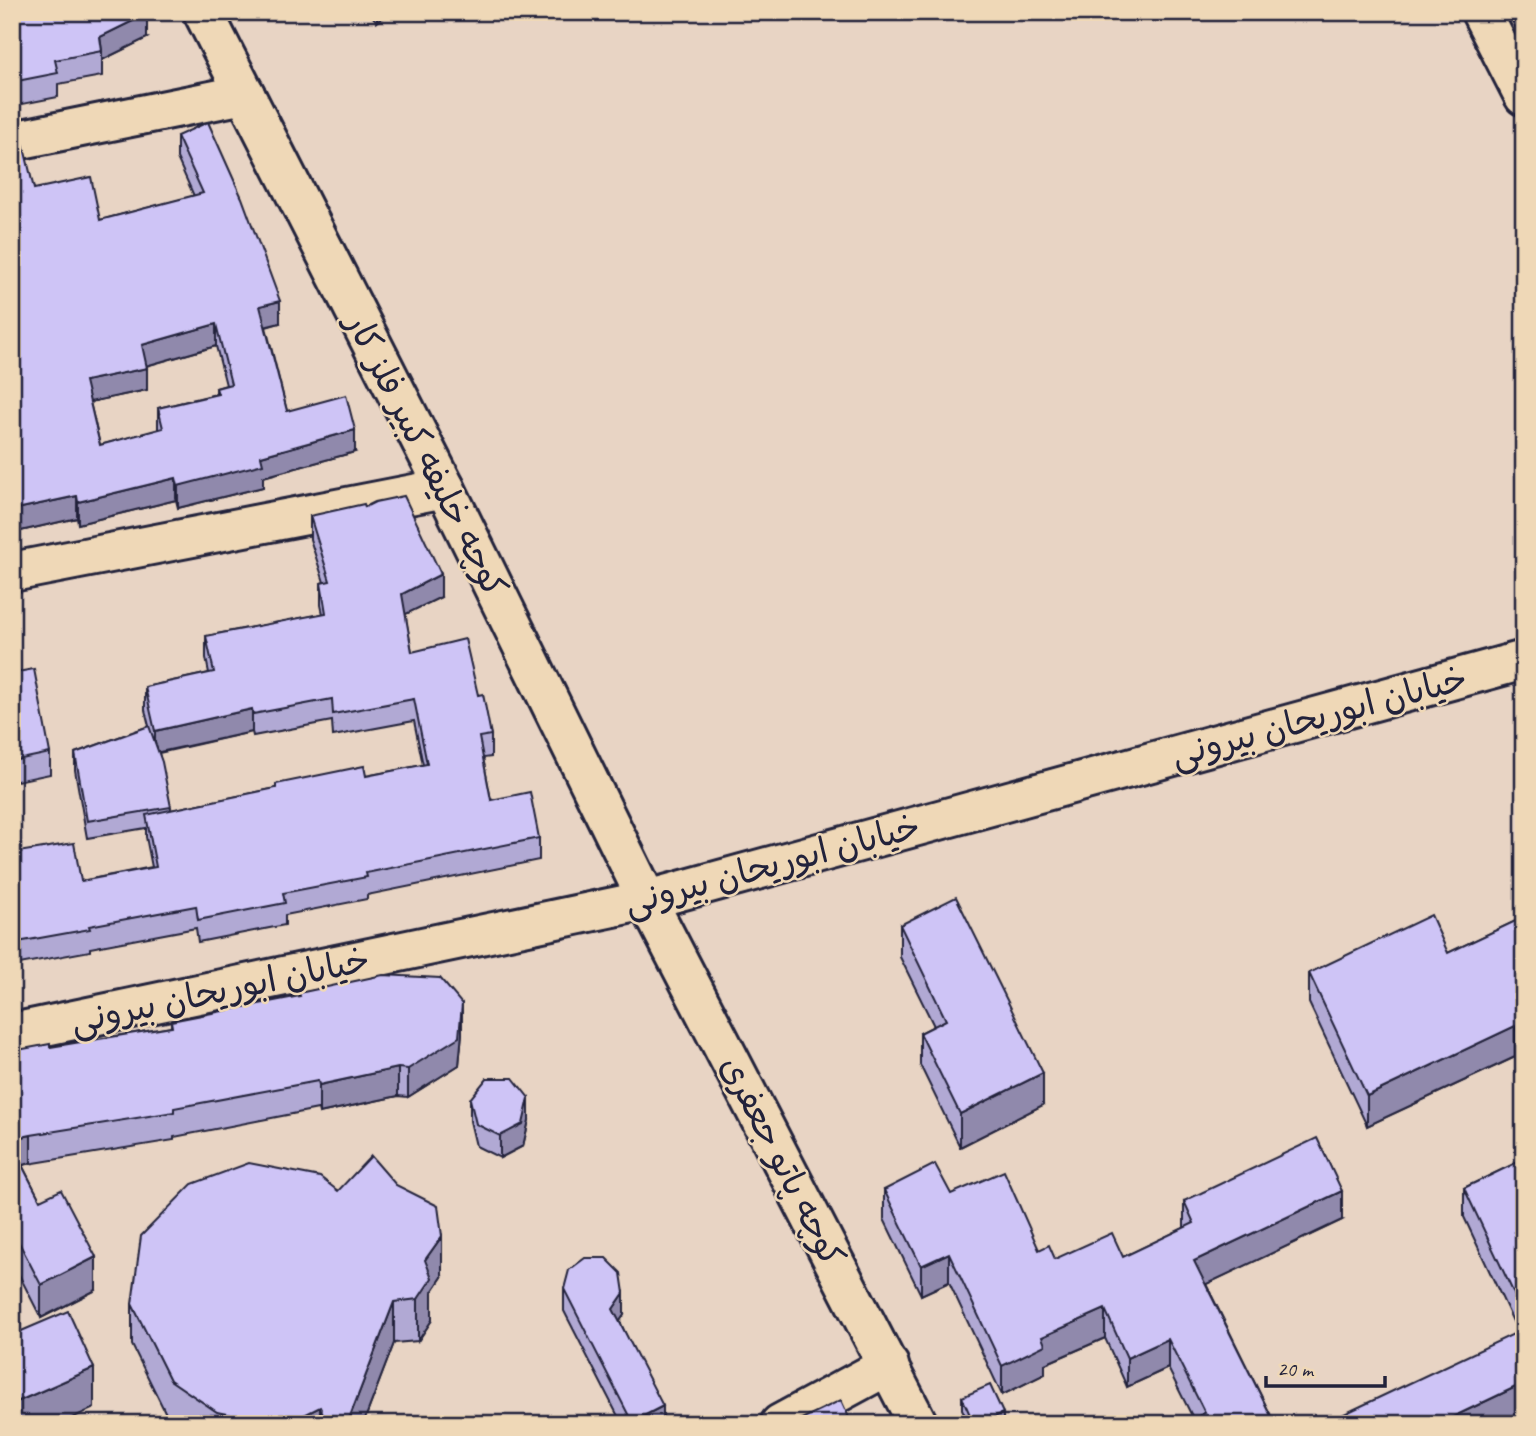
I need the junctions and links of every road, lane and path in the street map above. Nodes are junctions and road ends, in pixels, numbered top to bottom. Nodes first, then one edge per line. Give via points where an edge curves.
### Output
1 (203, 12) edge
2 (1481, 12) edge
3 (245, 94) junction
4 (1524, 96) edge
5 (12, 141) edge
6 (445, 488) junction
7 (12, 572) edge
8 (1524, 660) edge
9 (647, 900) junction
10 (12, 1033) edge
11 (890, 1366) junction
12 (779, 1424) edge
13 (918, 1424) edge

1 - 3 street, کوچه خلیفه کبیر فلز کار
2 - 4 street
3 - 5 street
3 - 6 street, کوچه خلیفه کبیر فلز کار
6 - 7 street
6 - 9 street, کوچه خلیفه کبیر فلز کار
8 - 9 street, خیابان ابوریحان بیرونی
9 - 10 street, خیابان ابوریحان بیرونی
9 - 11 street, کوچه پاتو جعفری
11 - 12 street
11 - 13 street, کوچه پاتو جعفری

